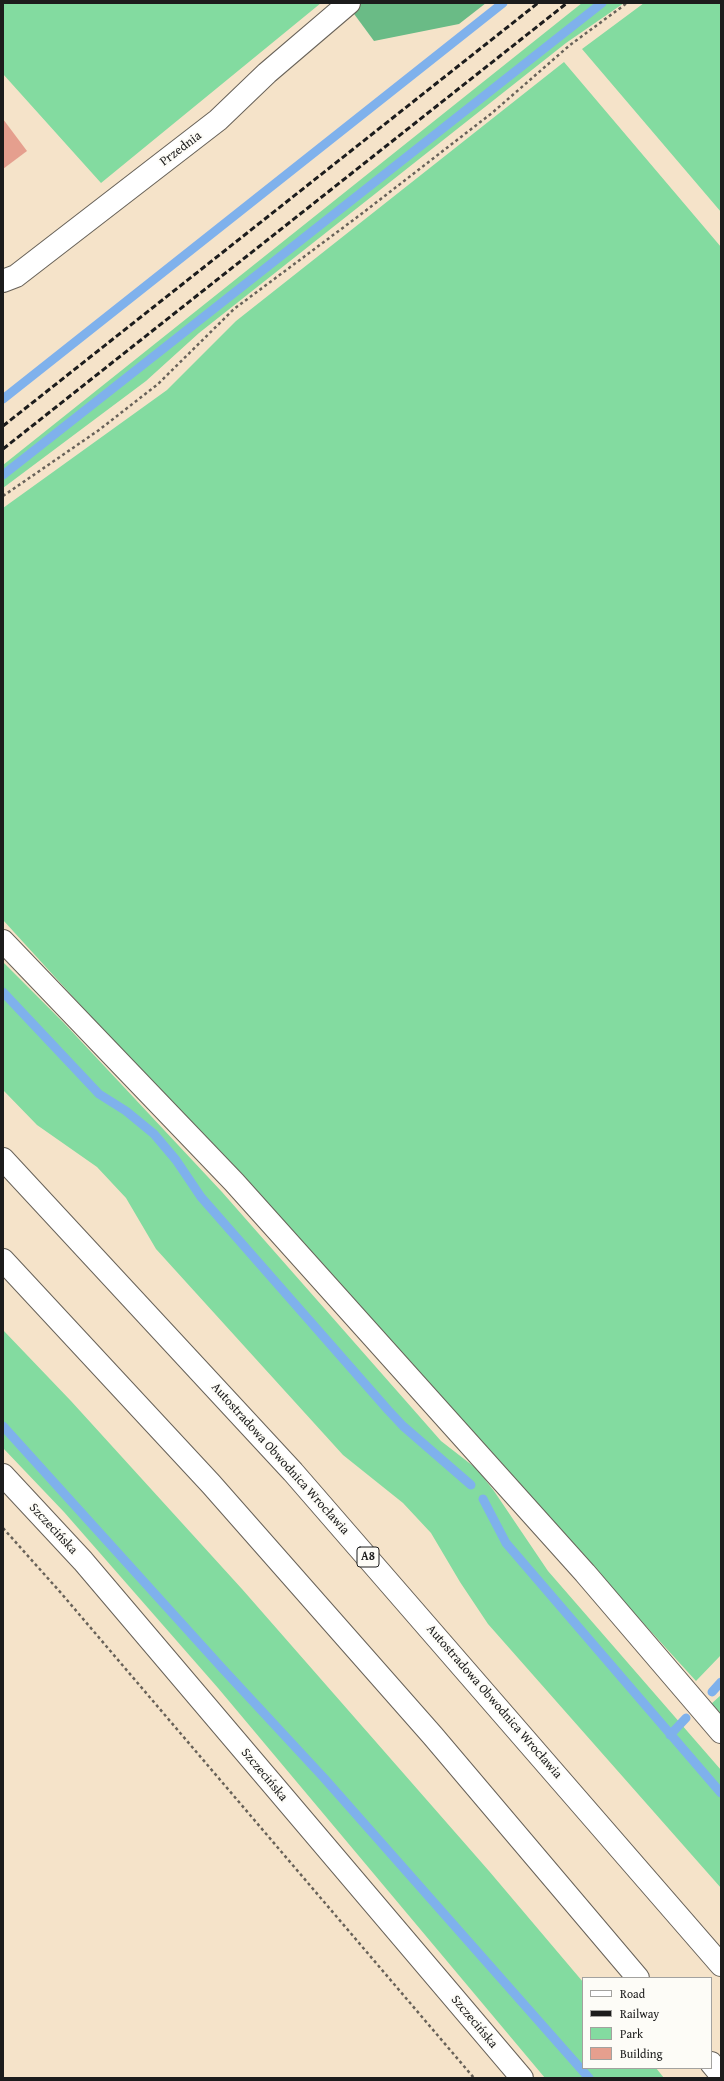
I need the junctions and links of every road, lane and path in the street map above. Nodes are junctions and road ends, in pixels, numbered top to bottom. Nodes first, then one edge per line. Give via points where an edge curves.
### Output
1 (349, 3) edge
2 (627, 3) edge
3 (3, 281) edge
4 (3, 496) edge
5 (3, 941) edge
6 (3, 1159) edge
7 (3, 1260) edge
8 (3, 1475) edge
9 (3, 1528) edge
10 (721, 1732) edge
11 (721, 1965) edge
12 (637, 1977) edge
13 (712, 2065) edge
14 (721, 2075) edge
15 (474, 2078) edge
16 (522, 2078) edge

1 - 3 main road, Przednia via 267,72 218,120 16,276
2 - 4 path via 570,45 492,113 234,309 158,384 99,430
5 - 10 main road via 234,1182 585,1573
6 - 11 main road, Autostradowa Obwodnica Wrocławia / A8 via 294,1472
7 - 12 main road via 221,1495 432,1736
8 - 16 main road, Szczecińska via 83,1561
9 - 15 path
13 - 14 main road

